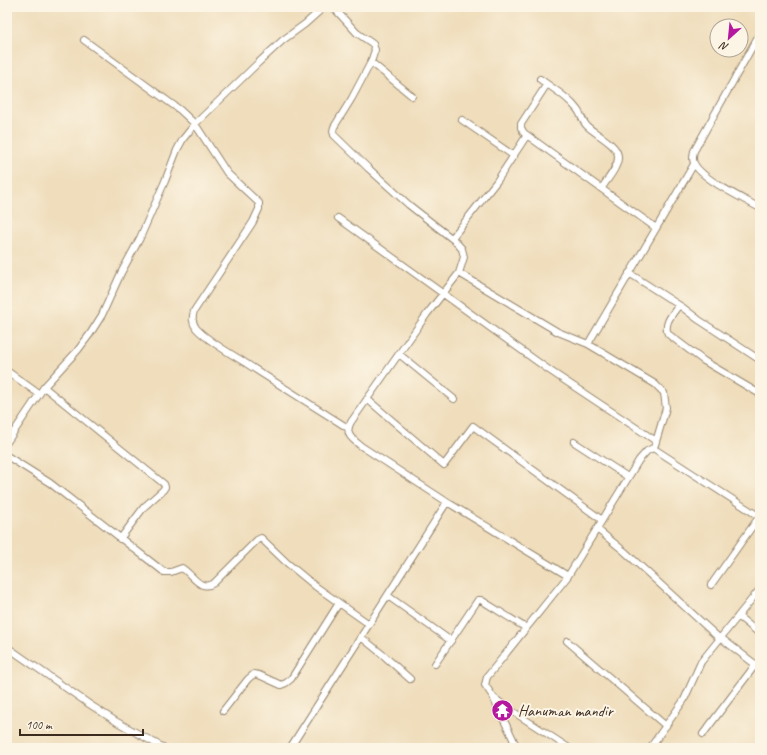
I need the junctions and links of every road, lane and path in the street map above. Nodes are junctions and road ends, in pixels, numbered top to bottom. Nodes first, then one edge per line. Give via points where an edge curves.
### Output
1 (324, 7) edge
2 (333, 7) edge
3 (760, 33) edge
4 (84, 40) dead end
5 (371, 62) junction
6 (540, 79) dead end
7 (547, 84) junction
8 (412, 96) dead end
9 (462, 120) dead end
10 (195, 124) junction
11 (527, 135) junction
12 (514, 156) junction
13 (694, 164) junction
14 (602, 188) junction
15 (760, 208) edge
16 (338, 218) dead end
17 (656, 228) junction
18 (452, 238) junction
19 (459, 273) junction
20 (629, 273) junction
21 (444, 293) junction
22 (679, 305) junction
23 (588, 344) junction
24 (398, 354) junction
25 (760, 360) edge
26 (7, 371) edge
27 (44, 387) junction
28 (39, 394) junction
29 (760, 394) edge
30 (367, 399) junction
31 (454, 399) dead end
32 (348, 428) junction
33 (656, 441) junction
34 (7, 442) edge
35 (574, 442) dead end
36 (653, 448) junction
37 (7, 456) edge
38 (628, 477) junction
39 (448, 502) junction
40 (760, 517) edge
41 (602, 520) junction
42 (597, 529) junction
43 (120, 539) junction
44 (568, 576) junction
45 (711, 585) dead end
46 (760, 589) edge
47 (388, 596) junction
48 (339, 603) junction
49 (738, 616) junction
50 (369, 624) junction
51 (526, 628) junction
52 (760, 634) edge
53 (361, 637) junction
54 (720, 639) junction
55 (450, 641) junction
56 (567, 641) dead end
57 (7, 647) edge
58 (435, 664) dead end
59 (758, 666) edge
60 (410, 679) dead end
61 (494, 698) junction
62 (223, 711) dead end
63 (666, 726) junction
64 (703, 734) dead end
65 (156, 746) edge
66 (164, 748) edge
67 (290, 748) edge
68 (517, 748) edge
69 (569, 748) edge
70 (650, 748) edge

1 - 10 street via 283,40
2 - 5 street via 357,33 375,47
3 - 13 street via 694,151
4 - 10 street via 170,102
5 - 8 street
5 - 18 street via 334,127 334,135 409,205
6 - 7 street
7 - 11 street via 521,124
7 - 14 street via 570,101 586,125 618,152 617,164
9 - 12 street
10 - 27 street via 177,150 143,232 102,315 78,350
10 - 32 street via 227,173 259,203 259,209 194,311 194,325 226,351
11 - 12 street
11 - 14 street
12 - 18 street via 498,181
13 - 15 street via 703,176
13 - 17 street
14 - 17 street
16 - 21 street
17 - 20 street
18 - 19 street via 462,249 464,257
19 - 21 street
19 - 23 street via 558,332
20 - 22 street
20 - 23 street
21 - 24 street
21 - 33 street via 549,370
22 - 25 street
22 - 29 street via 667,323 668,334 704,361
23 - 33 street via 664,392 666,408
24 - 30 street
24 - 31 street
26 - 28 street
27 - 28 street
27 - 43 street via 164,484 163,490 144,507
28 - 34 street
30 - 32 street
30 - 41 street via 444,465 473,426
32 - 39 street via 352,440
33 - 36 street
35 - 38 street
36 - 38 street via 639,460
36 - 40 street
37 - 43 street via 50,483
38 - 41 street
39 - 44 street
39 - 47 street
40 - 45 street
41 - 42 street
42 - 44 street
42 - 54 street
43 - 48 street via 164,572 182,568 205,587 214,583 261,538 286,562
44 - 51 street
46 - 49 street
47 - 50 street
47 - 55 street
48 - 50 street
48 - 62 street via 291,679 281,686 254,674
49 - 52 street
49 - 54 street
50 - 53 street
51 - 55 street via 480,599 476,601
51 - 61 street via 487,677 485,685
53 - 60 street
53 - 67 street
54 - 59 street
54 - 63 street via 701,662 684,700
55 - 58 street
56 - 63 street
57 - 65 street via 89,704
59 - 64 street
61 - 68 street
61 - 69 street
63 - 70 street
65 - 66 street

